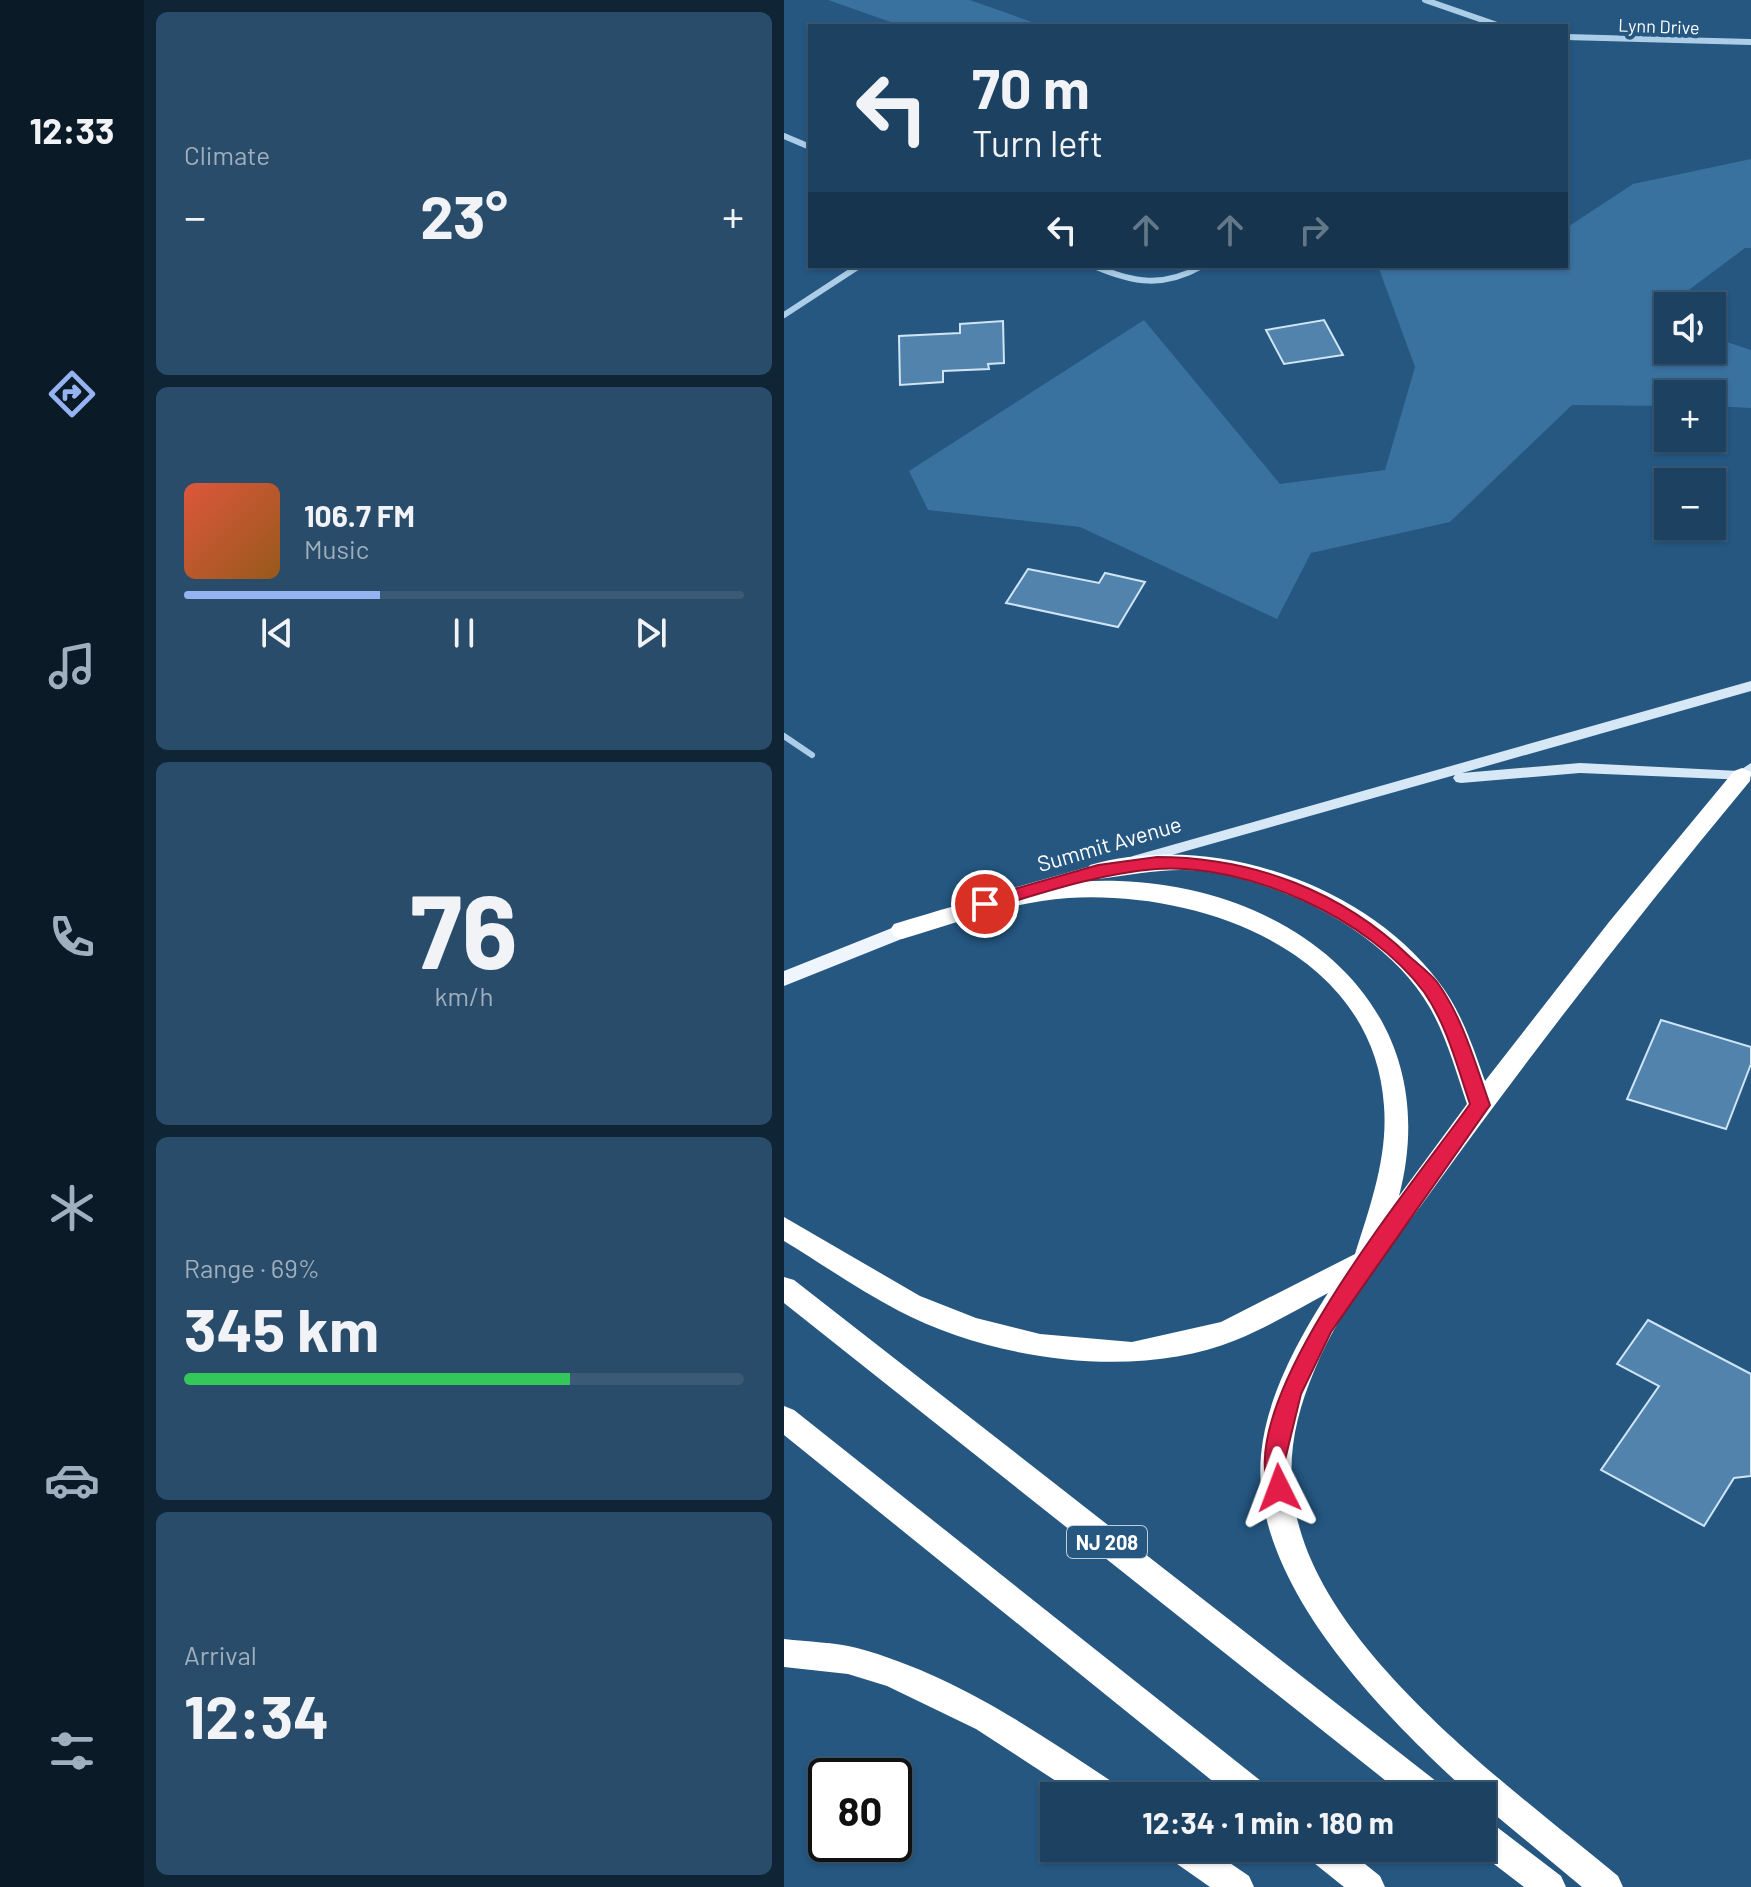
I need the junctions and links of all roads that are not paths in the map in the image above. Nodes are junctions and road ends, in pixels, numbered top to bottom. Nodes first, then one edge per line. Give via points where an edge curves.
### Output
1 (1425, 0) edge
2 (1494, 24) edge
3 (1568, 37) edge
4 (1751, 42) edge
5 (784, 136) edge
6 (808, 146) edge
7 (856, 268) edge
8 (1098, 268) edge
9 (1199, 268) edge
10 (784, 315) edge
11 (1751, 686) edge
12 (784, 736) edge
13 (812, 755) dead end
14 (1746, 772) edge
15 (1408, 786) junction
16 (1098, 871) junction
17 (902, 930) junction
18 (784, 979) edge
19 (1480, 1105) junction
20 (784, 1228) edge
21 (1366, 1261) junction
22 (784, 1288) edge
23 (784, 1418) edge
24 (784, 1653) edge
25 (1085, 1782) edge
26 (1238, 1782) edge
27 (1412, 1782) edge
28 (1496, 1846) edge
29 (1201, 1862) edge
30 (1338, 1862) edge
31 (1238, 1887) edge
32 (1369, 1887) edge
33 (1550, 1887) edge
34 (1607, 1887) edge

1 - 2 street
3 - 4 street, Lynn Drive
5 - 6 street
7 - 10 street
8 - 9 street via 1149,284 1185,277
11 - 15 street, Summit Avenue
12 - 13 lane
14 - 15 street, Summit Avenue via 1580,768
14 - 19 highway
15 - 16 street, Summit Avenue
16 - 17 main road, Summit Avenue
16 - 19 highway via 1199,863 1261,875 1329,905 1378,937 1430,986 1454,1030
17 - 18 main road, Summit Avenue
17 - 21 highway via 995,903 1067,890 1157,890 1236,912 1299,942 1339,976 1376,1025 1393,1077 1395,1161
19 - 21 highway
20 - 21 highway via 910,1304 973,1329 1040,1345 1132,1353 1227,1332
21 - 34 highway via 1323,1327 1290,1394 1274,1460 1289,1544 1318,1601 1365,1666 1443,1749
22 - 27 highway, NJ 208
23 - 26 highway
24 - 25 highway via 855,1662 926,1687 1018,1736
28 - 33 highway
29 - 31 highway
30 - 32 highway

